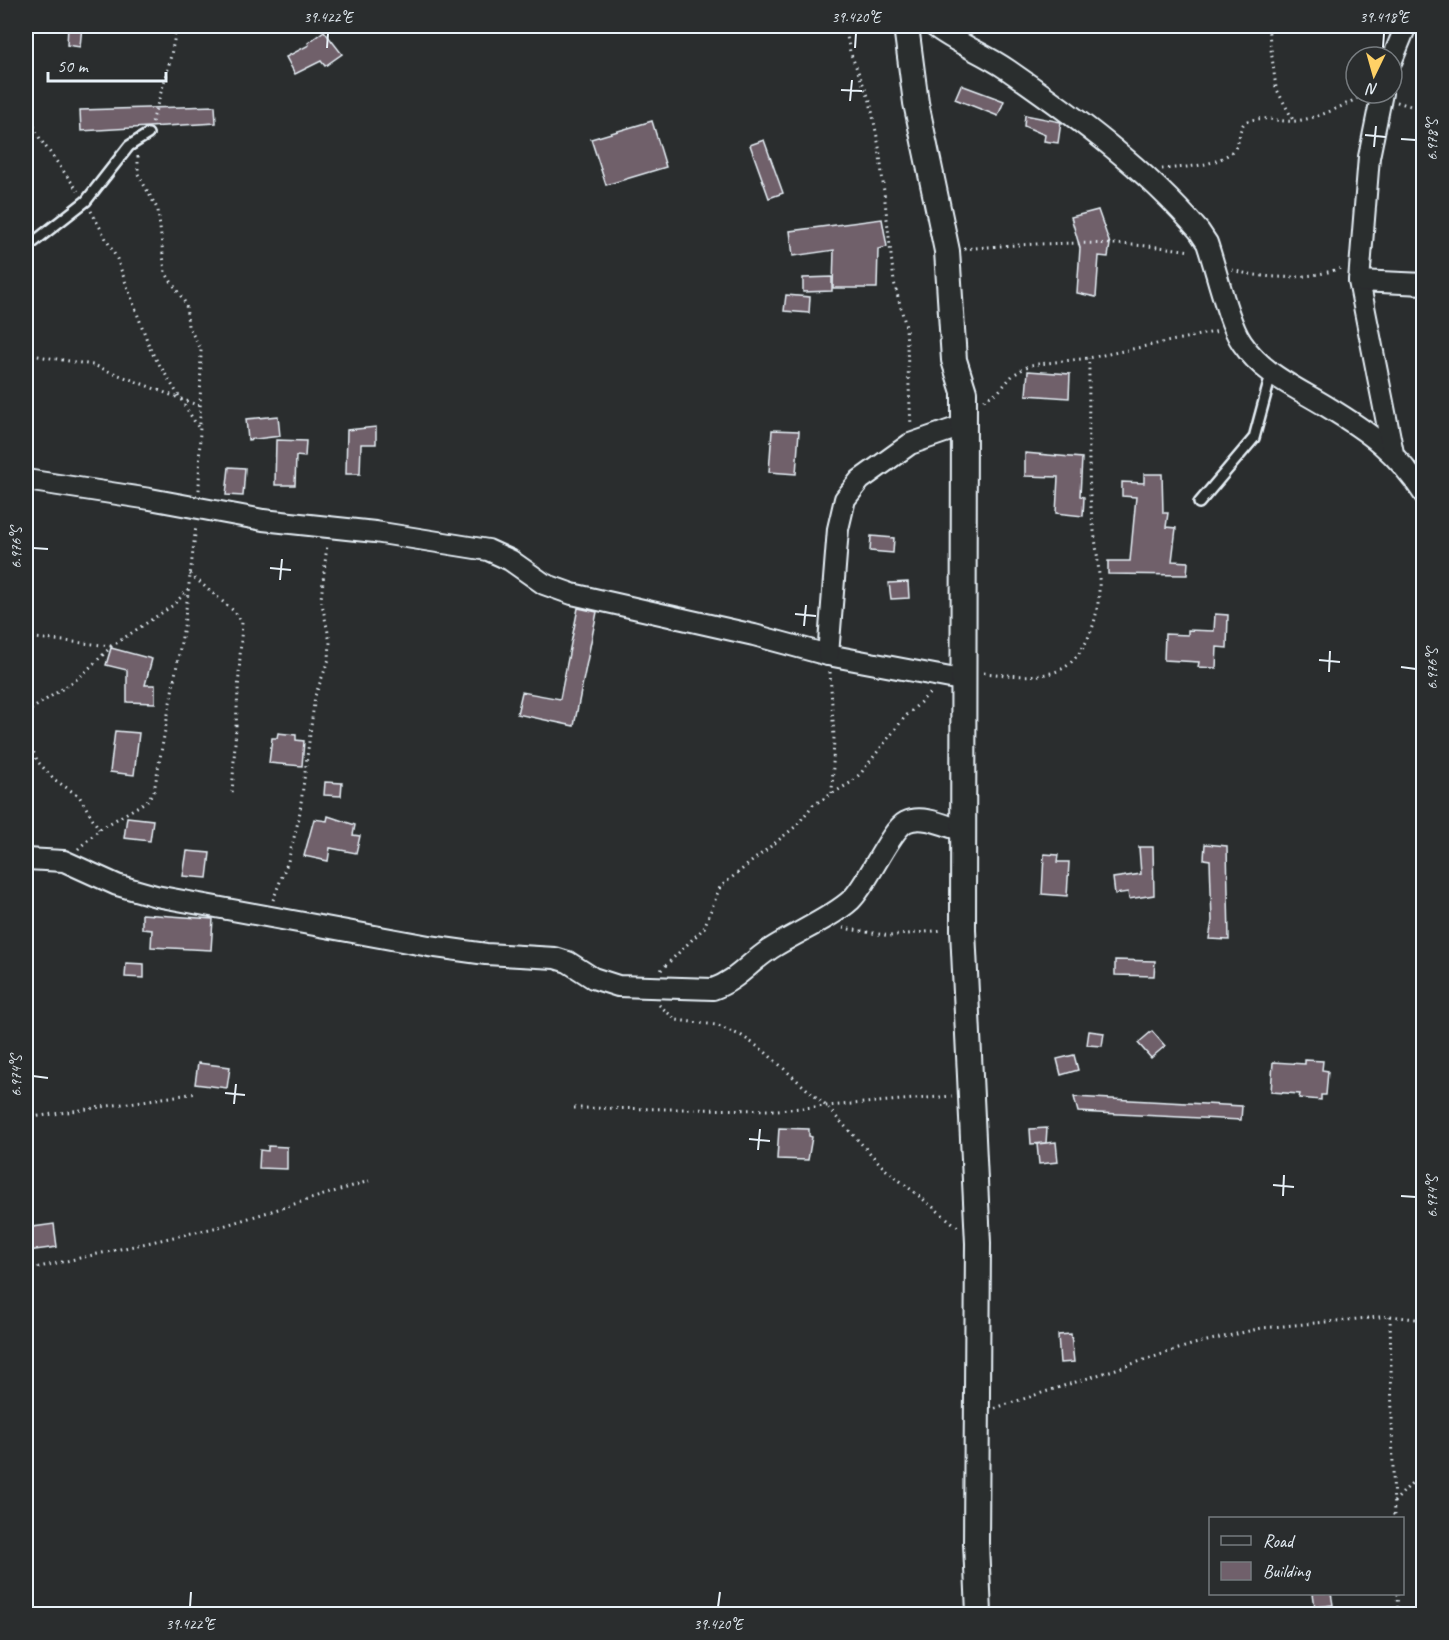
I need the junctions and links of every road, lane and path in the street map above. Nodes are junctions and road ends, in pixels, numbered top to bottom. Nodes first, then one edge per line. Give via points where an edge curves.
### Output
1 (177, 26) edge
2 (845, 26) edge
3 (906, 26) edge
4 (934, 26) edge
5 (1268, 26) edge
6 (1406, 26) edge
7 (1398, 45) edge
8 (1404, 103) edge
9 (1344, 105) edge
10 (1376, 105) edge
11 (26, 110) edge
12 (1424, 110) edge
13 (1294, 121) junction
14 (148, 134) junction
15 (1138, 171) junction
16 (86, 201) junction
17 (26, 248) edge
18 (947, 251) junction
19 (1212, 257) junction
20 (1359, 272) junction
21 (1424, 284) edge
22 (1235, 327) junction
23 (26, 354) edge
24 (1089, 358) junction
25 (1271, 375) junction
26 (964, 392) junction
27 (182, 400) junction
28 (202, 407) junction
29 (965, 425) junction
30 (199, 429) junction
31 (910, 444) junction
32 (1393, 453) junction
33 (26, 480) edge
34 (1424, 494) edge
35 (1198, 503) dead end
36 (198, 508) junction
37 (328, 528) junction
38 (190, 574) junction
39 (189, 588) junction
40 (26, 637) edge
41 (112, 646) junction
42 (828, 655) junction
43 (955, 675) junction
44 (26, 713) edge
45 (26, 736) edge
46 (832, 793) junction
47 (232, 795) dead end
48 (100, 830) junction
49 (963, 831) junction
50 (26, 859) edge
51 (64, 861) junction
52 (267, 915) junction
53 (815, 922) junction
54 (963, 930) junction
55 (644, 986) junction
56 (197, 1093) dead end
57 (971, 1095) junction
58 (826, 1106) junction
59 (574, 1108) dead end
60 (26, 1118) edge
61 (369, 1181) dead end
62 (978, 1243) junction
63 (26, 1270) edge
64 (1390, 1316) junction
65 (1424, 1320) edge
66 (979, 1413) junction
67 (1424, 1470) edge
68 (1394, 1503) junction
69 (1394, 1517) edge
70 (1397, 1595) edge
71 (979, 1614) edge
72 (1398, 1614) edge

1 - 14 path
2 - 31 path via 850,52 870,101 879,147 894,282 906,327
3 - 18 street via 916,103
4 - 15 street via 1005,68 1060,107
5 - 13 path via 1275,88
6 - 7 street
8 - 12 path
9 - 13 path
10 - 20 street
11 - 16 path via 40,139
13 - 15 path via 1252,119 1242,124 1235,148 1220,158 1197,166
14 - 16 lane via 129,146
14 - 28 path via 136,163 158,210 165,272 186,304 188,326 201,349
15 - 19 street via 1194,224
16 - 17 lane
16 - 27 path via 117,259 160,370
18 - 19 path via 1076,243 1161,247
18 - 26 street via 954,360
19 - 20 path via 1250,274
19 - 22 street
20 - 21 street
20 - 32 street
22 - 24 path
22 - 25 street via 1240,341
23 - 27 path via 93,365
24 - 26 path via 1030,365 985,401
24 - 43 path via 1090,496 1098,574 1097,608 1090,634 1080,652 1057,672
25 - 32 street via 1326,406
25 - 35 lane via 1254,438
26 - 29 street
27 - 28 path
27 - 30 path
28 - 30 path
29 - 31 street
29 - 43 street
30 - 36 path
31 - 42 street via 860,480 845,499 838,529
32 - 34 street
33 - 36 street
36 - 37 street
36 - 38 path
37 - 42 street via 488,550 544,584 572,594
37 - 52 path via 321,599 330,642 329,659 315,696 299,818 288,861
38 - 39 path
38 - 47 path via 242,622
39 - 41 path via 172,606
39 - 48 path via 154,791 147,801
40 - 41 path
41 - 44 path via 80,677
42 - 43 street
42 - 46 path
43 - 46 path via 904,718 861,773
43 - 49 street
45 - 48 path via 38,762 78,796
46 - 55 path via 813,805 796,826 720,887 704,928
48 - 51 path
49 - 53 street via 924,820 906,822 897,828 850,900
49 - 54 street
50 - 51 street
51 - 52 street via 137,892
52 - 55 street via 429,946 555,958 604,982
53 - 54 path via 890,936
53 - 55 street via 769,950 724,985 713,989
54 - 57 street
55 - 58 path via 676,1020 716,1025 742,1036
56 - 60 path
57 - 58 path
57 - 62 street
58 - 59 path via 777,1110
58 - 62 path via 885,1169
61 - 63 path via 223,1226
62 - 66 street
64 - 65 path
64 - 66 path via 1262,1329 1206,1341
64 - 68 path
66 - 71 street
67 - 68 path
68 - 69 path
70 - 72 path

